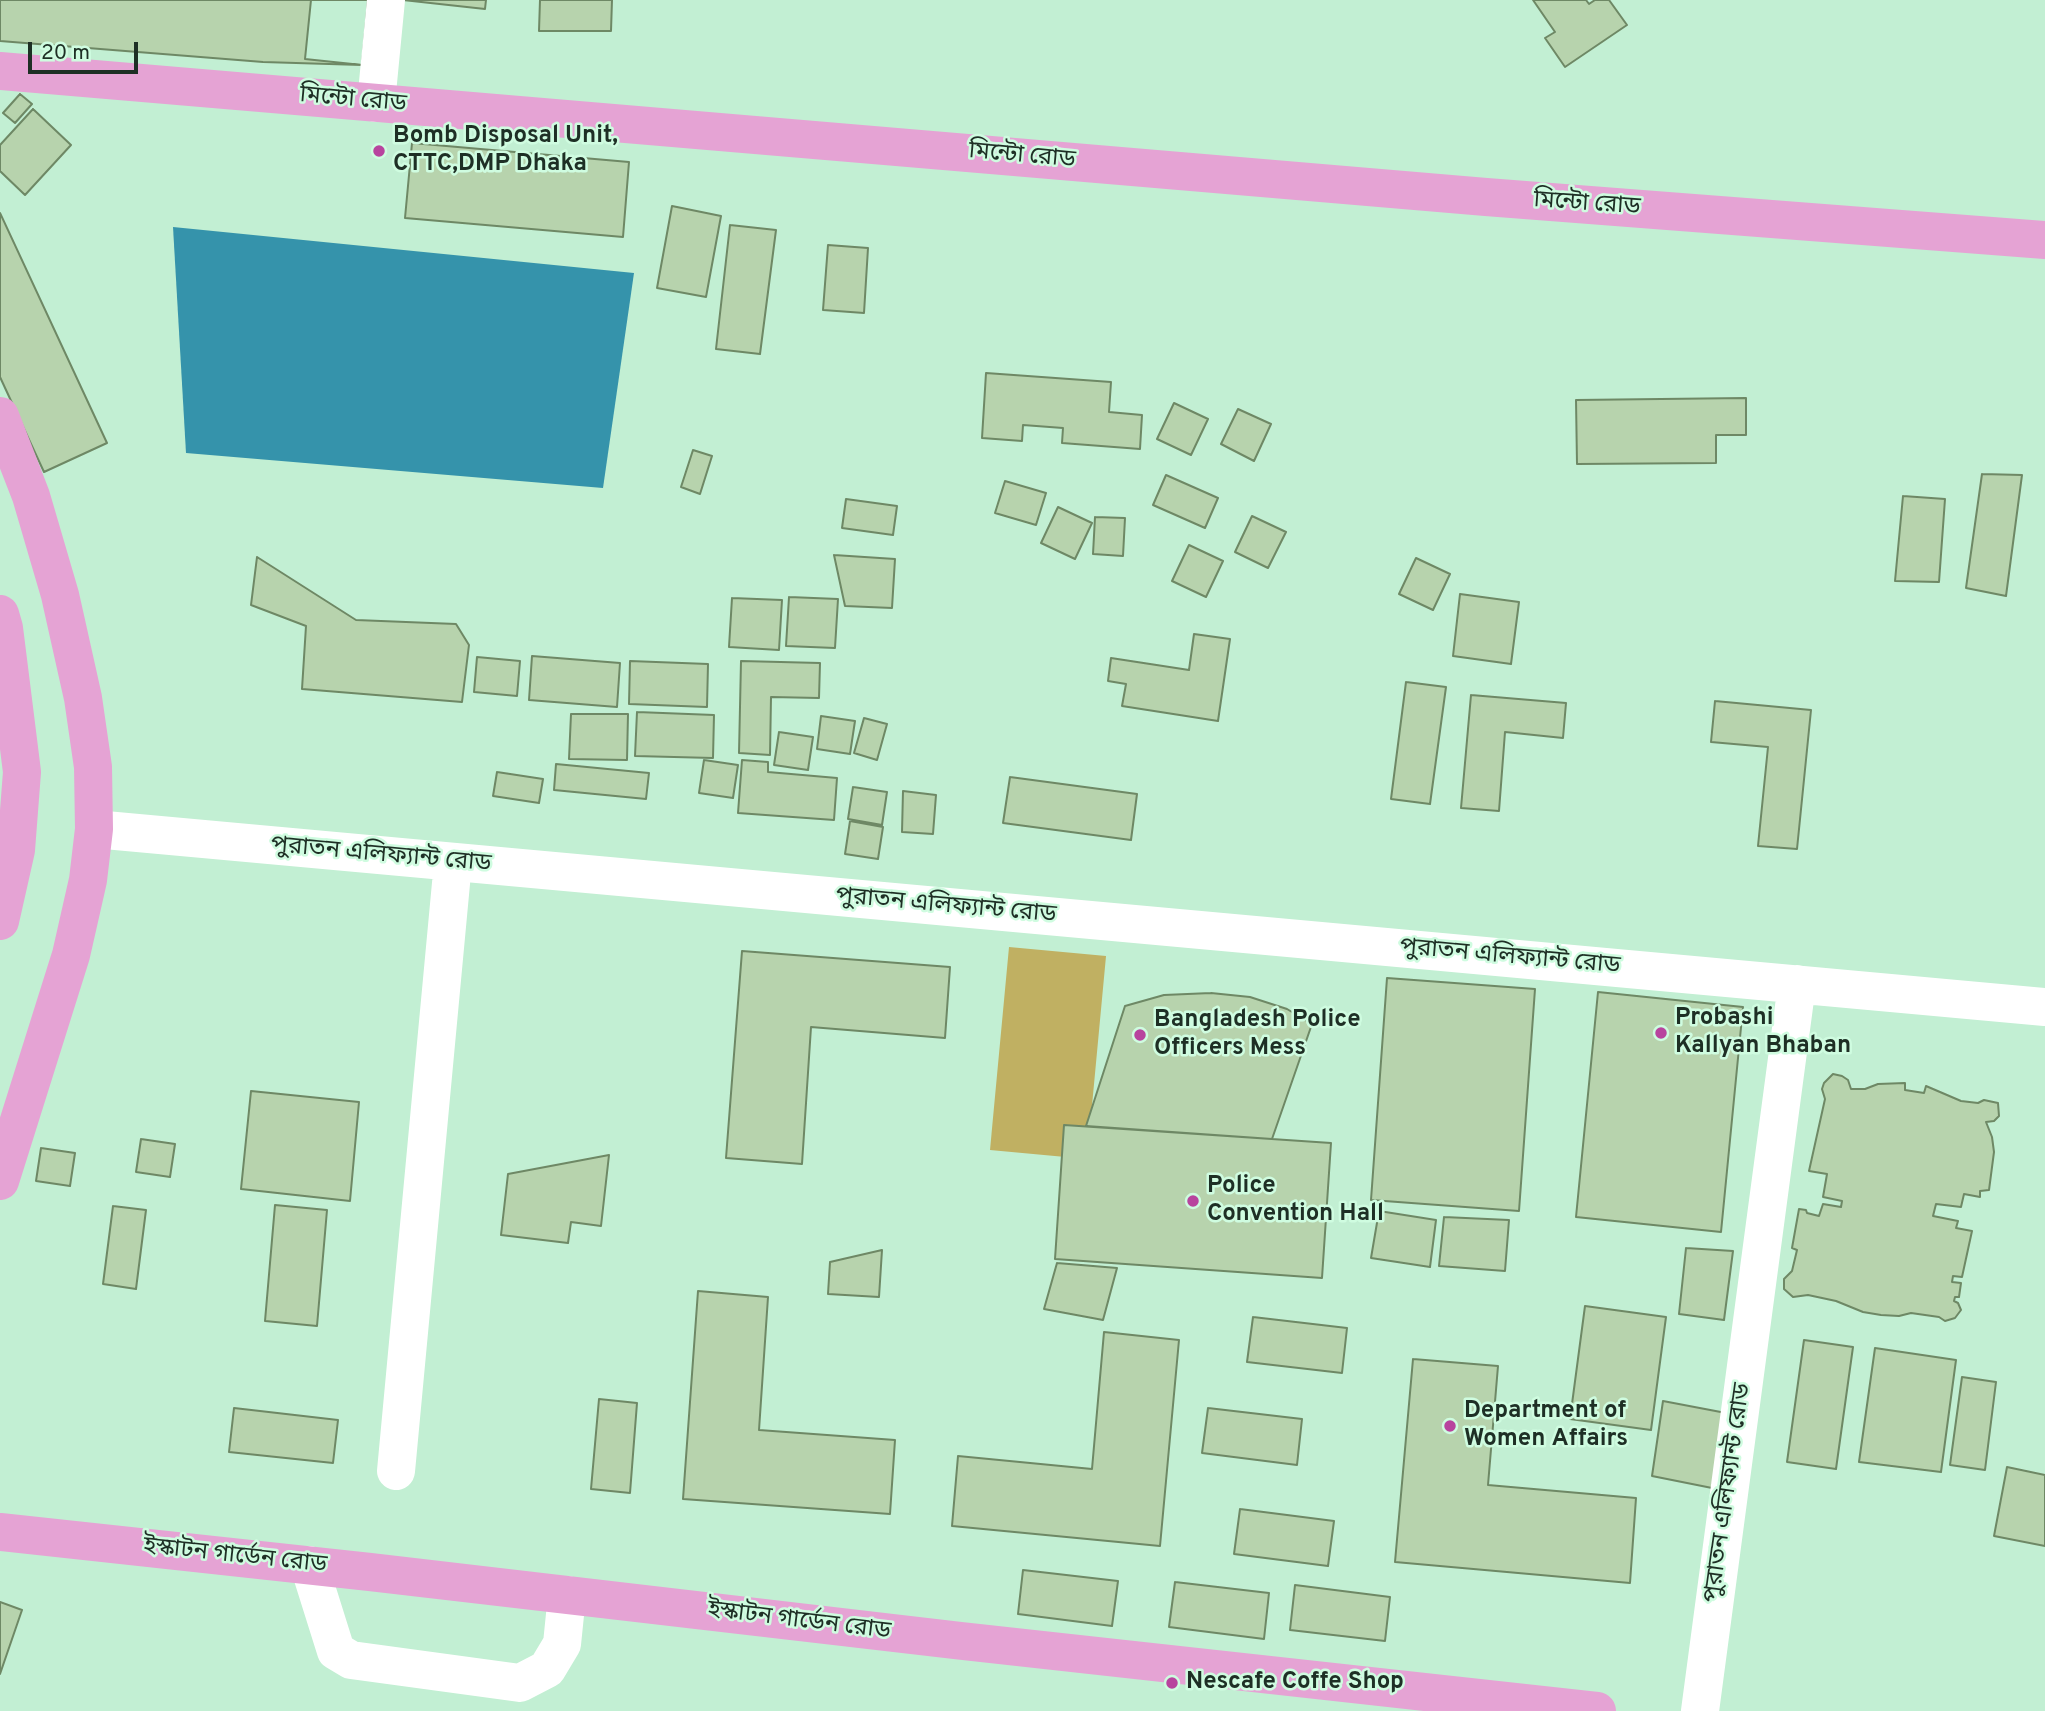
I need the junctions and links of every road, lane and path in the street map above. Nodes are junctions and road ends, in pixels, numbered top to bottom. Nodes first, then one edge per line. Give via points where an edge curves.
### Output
1 (386, 0) edge
2 (0, 71) edge
3 (376, 103) junction
4 (2045, 240) edge
5 (0, 416) edge
6 (0, 614) edge
7 (11, 771) edge
8 (94, 829) junction
9 (453, 862) junction
10 (0, 921) edge
11 (1797, 984) junction
12 (2045, 1007) edge
13 (0, 1181) edge
14 (396, 1471) dead end
15 (0, 1532) edge
16 (309, 1565) junction
17 (568, 1595) junction
18 (1597, 1711) edge
19 (1700, 1711) edge

1 - 3 street
2 - 3 main road, মিন্টো রোড
3 - 4 main road, মিন্টো রোড
5 - 8 main road via 31,496 69,634 93,767
6 - 7 main road via 6,641
7 - 10 main road via 16,850
8 - 9 street, পুরাতন এলিফ্যান্ট রোড
8 - 13 main road via 71,955
9 - 11 street, পুরাতন এলিফ্যান্ট রোড
9 - 14 street
11 - 12 street, পুরাতন এলিফ্যান্ট রোড
11 - 19 street, পুরাতন এলিফ্যান্ট রোড
15 - 16 main road, ইস্কাটন গার্ডেন রোড
16 - 17 main road, ইস্কাটন গার্ডেন রোড
16 - 17 street via 336,1651 351,1660 520,1683 547,1670 562,1644
17 - 18 main road, ইস্কাটন গার্ডেন রোড

